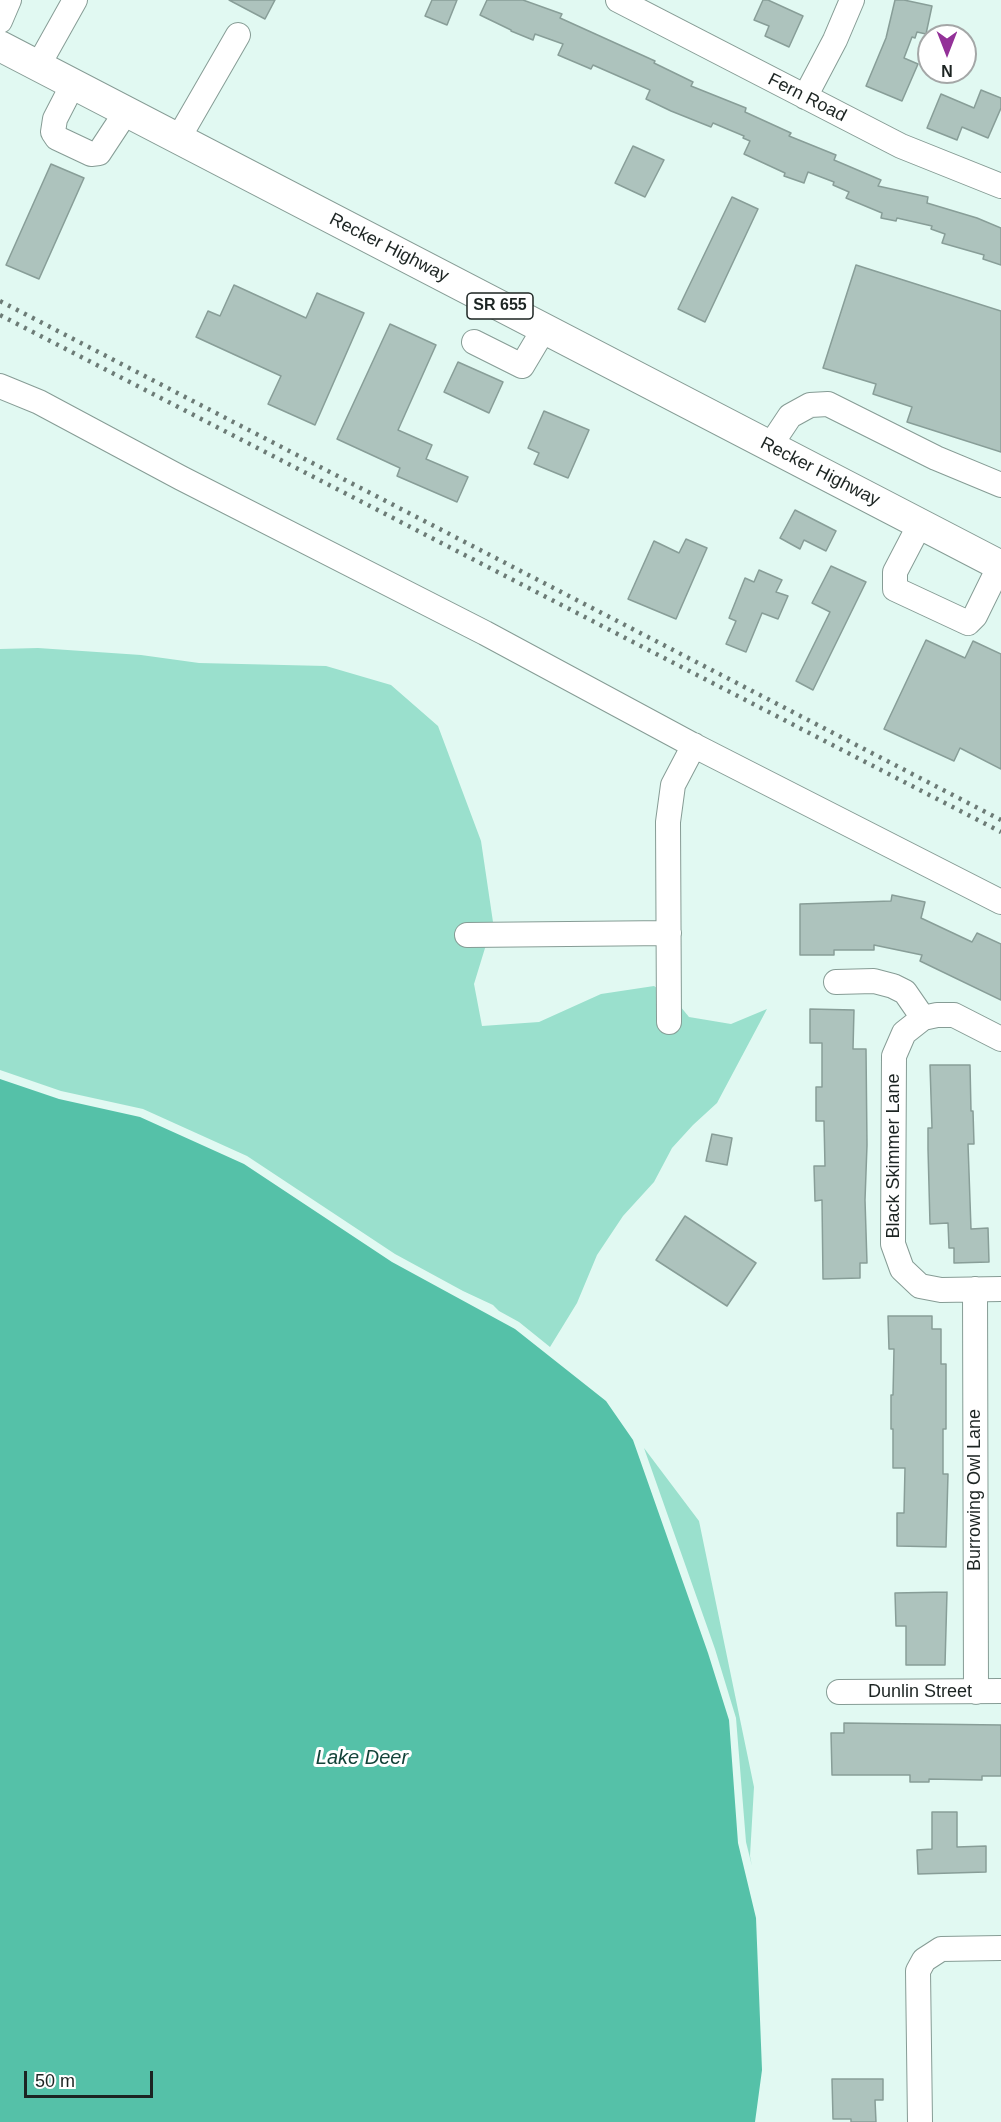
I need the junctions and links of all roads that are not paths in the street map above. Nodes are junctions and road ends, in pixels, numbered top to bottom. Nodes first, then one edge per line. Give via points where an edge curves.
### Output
1 (9, 0) edge
2 (75, 0) edge
3 (852, 0) edge
4 (626, 2) edge
5 (0, 21) edge
6 (238, 35) dead end
7 (0, 46) edge
8 (38, 66) junction
9 (73, 84) junction
10 (806, 98) junction
11 (126, 112) junction
12 (178, 139) junction
13 (1001, 186) edge
14 (544, 329) junction
15 (474, 342) dead end
16 (0, 386) edge
17 (770, 446) junction
18 (1001, 485) edge
19 (920, 524) junction
20 (1000, 566) edge
21 (694, 745) junction
22 (1001, 902) edge
23 (669, 933) junction
24 (467, 935) dead end
25 (836, 982) dead end
26 (923, 1018) junction
27 (669, 1022) dead end
28 (1001, 1039) edge
29 (975, 1289) junction
30 (1001, 1289) edge
31 (1001, 1691) edge
32 (839, 1692) dead end
33 (976, 1692) junction
34 (1001, 1948) edge
35 (920, 2122) edge

1 - 5 street
2 - 8 street
3 - 10 street
4 - 10 street, Fern Road
6 - 12 street
7 - 8 main road, Recker Highway / SR 655
8 - 9 main road, Recker Highway / SR 655
9 - 11 main road, Recker Highway / SR 655
9 - 11 street via 55,119 53,132 57,138 91,154 99,153
10 - 13 street, Fern Road via 901,146
11 - 12 main road, Recker Highway / SR 655
12 - 14 main road, Recker Highway / SR 655
14 - 15 street via 522,366
14 - 17 main road, Recker Highway / SR 655
16 - 21 street via 39,402
17 - 18 street via 790,416 810,405 828,404 936,458
17 - 19 main road, Recker Highway / SR 655
19 - 20 main road, Recker Highway / SR 655
19 - 20 street via 895,572 895,589 968,623
21 - 22 street
21 - 23 street via 673,785 668,822
23 - 24 street
23 - 27 street
25 - 26 street via 874,981 893,986 905,992
26 - 28 street via 954,1015
26 - 29 street, Black Skimmer Lane via 904,1033 894,1056 893,1244 902,1269 920,1286
29 - 30 street, Black Skimmer Lane
29 - 33 street, Burrowing Owl Lane
31 - 33 street, Dunlin Street
32 - 33 street, Dunlin Street
34 - 35 street via 941,1949 924,1960 918,1971

